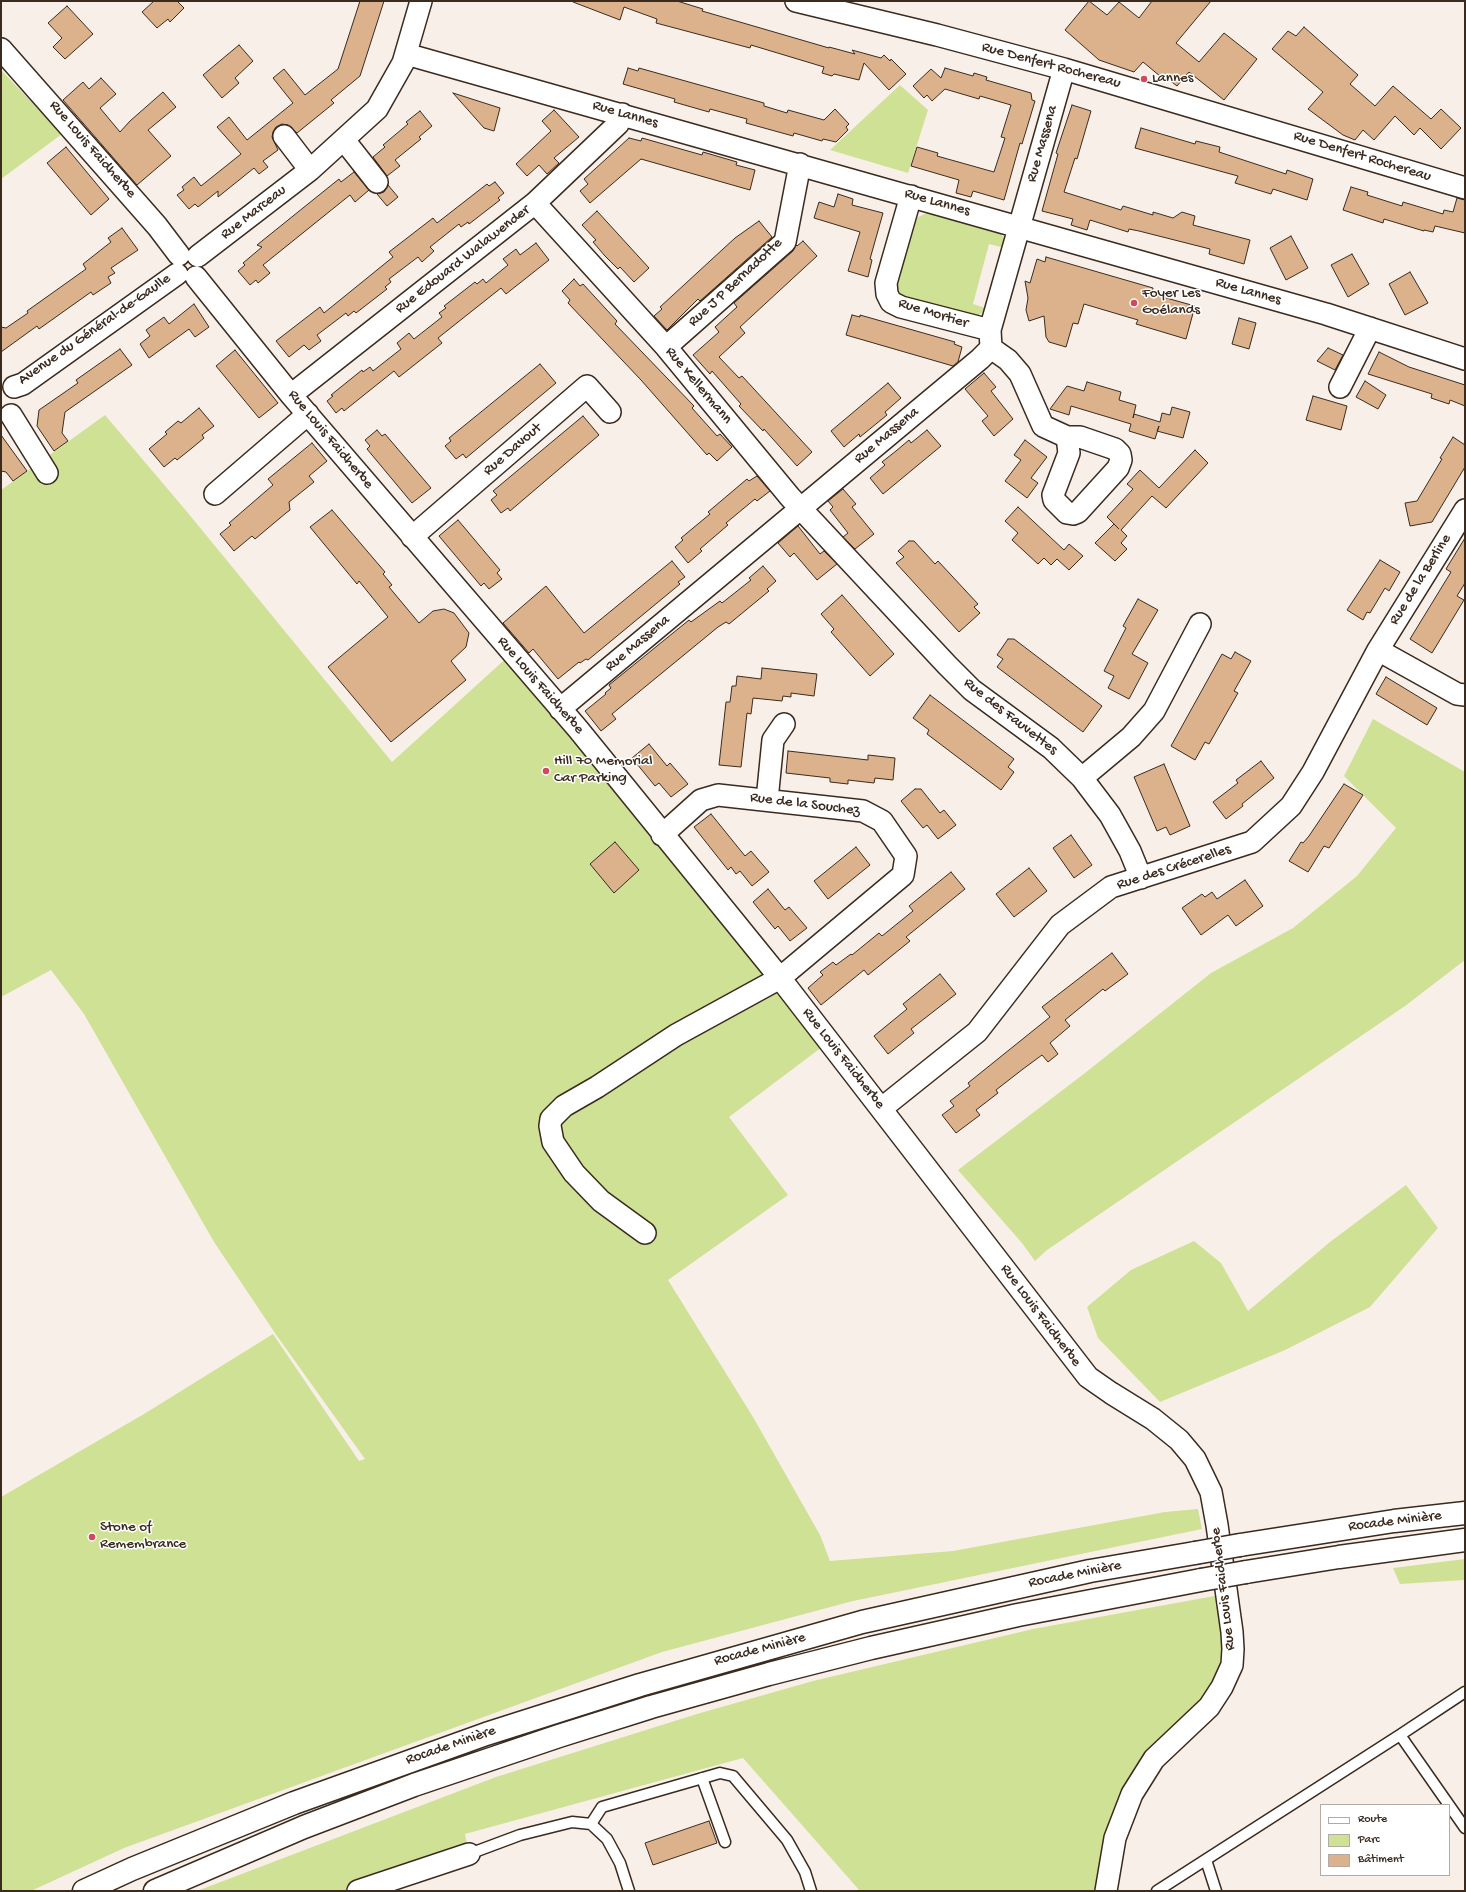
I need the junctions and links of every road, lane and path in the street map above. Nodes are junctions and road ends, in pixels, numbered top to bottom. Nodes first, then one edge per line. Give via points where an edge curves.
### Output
1 (421, 1) edge
2 (796, 1) edge
3 (1, 48) edge
4 (406, 54) junction
5 (1064, 69) junction
6 (622, 114) junction
7 (284, 136) dead end
8 (344, 140) junction
9 (800, 164) junction
10 (310, 170) junction
11 (377, 182) dead end
12 (1465, 188) edge
13 (911, 196) junction
14 (535, 203) junction
15 (1019, 227) junction
16 (187, 265) junction
17 (1370, 328) junction
18 (990, 339) junction
19 (666, 347) junction
20 (1465, 360) edge
21 (7, 384) edge
22 (1340, 386) dead end
23 (291, 395) junction
24 (610, 412) dead end
25 (308, 414) junction
26 (6, 417) edge
27 (1067, 437) dead end
28 (47, 473) dead end
29 (216, 494) dead end
30 (800, 508) junction
31 (1465, 510) edge
32 (412, 537) junction
33 (859, 570) joint
34 (1200, 624) dead end
35 (1378, 650) junction
36 (1465, 695) edge
37 (560, 709) junction
38 (784, 724) dead end
39 (1082, 778) junction
40 (766, 800) junction
41 (662, 835) junction
42 (1141, 878) junction
43 (780, 978) junction
44 (882, 1108) junction
45 (645, 1233) dead end
46 (1465, 1513) edge
47 (1465, 1540) edge
48 (1465, 1692) edge
49 (1400, 1735) junction
50 (702, 1778) junction
51 (1448, 1804) edge
52 (1450, 1807) edge
53 (591, 1824) junction
54 (1465, 1828) edge
55 (725, 1842) dead end
56 (469, 1854) joint
57 (1206, 1860) junction
58 (84, 1891) edge
59 (155, 1891) edge
60 (358, 1891) edge
61 (629, 1891) edge
62 (811, 1891) edge
63 (1106, 1891) edge
64 (1157, 1891) edge
65 (1216, 1891) edge

1 - 4 street, Rue Marceau
2 - 5 street, Rue Denfert Rochereau
3 - 16 street, Rue Louis Faidherbe via 152,220
4 - 6 street, Rue Lannes
4 - 8 street, Rue Marceau via 378,109
5 - 12 street, Rue Denfert Rochereau
5 - 15 street, Rue Massena
6 - 9 street, Rue Lannes
6 - 14 street, Rue Edouard Walawender via 618,124
7 - 10 street
8 - 10 street, Rue Marceau
8 - 11 street
9 - 13 street, Rue Lannes
9 - 19 street, Rue J P Bernadotte via 785,242
10 - 16 street, Rue Marceau
13 - 15 street, Rue Lannes
13 - 18 street, Rue Mortier via 886,283 891,302
14 - 19 street, Rue Kellermann
14 - 23 street, Rue Edouard Walawender
15 - 17 street, Rue Lannes
15 - 18 street, Rue Massena
16 - 21 street, Avenue du Général-de-Gaulle via 23,384
16 - 23 street, Rue Louis Faidherbe
17 - 20 street, Rue Lannes
17 - 22 street
18 - 27 street via 1020,374 1043,426
18 - 30 street, Rue Massena via 980,359
19 - 30 street, Rue Kellermann
21 - 26 street via 17,392 18,405
23 - 25 street, Rue Louis Faidherbe
24 - 32 street, Rue Davout via 587,386
25 - 29 street
25 - 32 street, Rue Louis Faidherbe
26 - 28 street
30 - 33 street, Rue Kellermann
30 - 37 street, Rue Massena
31 - 35 street, Rue de la Berline
32 - 37 street, Rue Louis Faidherbe
33 - 39 street, Rue des Fauvettes via 972,690 1051,748
34 - 39 street via 1154,711 1131,737
35 - 36 street via 1457,694
35 - 42 street, Rue des Crécerelles via 1338,727 1292,806 1252,842
37 - 41 street, Rue Louis Faidherbe
38 - 40 street via 773,740
39 - 42 street, Rue des Fauvettes via 1110,815 1130,851
40 - 41 street, Rue de la Souchez via 718,795 700,800
40 - 43 street, Rue de la Souchez via 863,811 882,821 906,856 903,875
41 - 43 street, Rue Louis Faidherbe
42 - 44 street, Rue des Crécerelles via 1111,888 1060,925 977,1032
43 - 44 street, Rue Louis Faidherbe
43 - 45 street, Rue de la Souchez via 676,1035 564,1106 552,1118 550,1134 553,1142 574,1173 602,1201
44 - 63 street, Rue Louis Faidherbe via 1088,1377 1153,1419 1179,1440 1195,1459 1211,1492 1218,1525 1232,1632 1232,1665 1209,1707 1154,1759 1132,1794 1115,1838
46 - 58 highway, Rocade Minière, bridge via 1394,1521 1090,1571 869,1621 647,1683 486,1734 301,1800
47 - 59 highway, Rocade Minière, bridge via 1339,1557 1201,1580 1025,1614 871,1648 769,1674 651,1707 414,1785
48 - 49 lane
49 - 51 lane
49 - 57 lane
50 - 53 lane via 602,1806
50 - 55 lane
50 - 62 lane via 720,1773 733,1776 787,1840
52 - 54 lane
53 - 56 lane via 572,1822 520,1835
53 - 61 lane via 607,1839 620,1863
56 - 60 street
57 - 64 lane
57 - 65 lane

